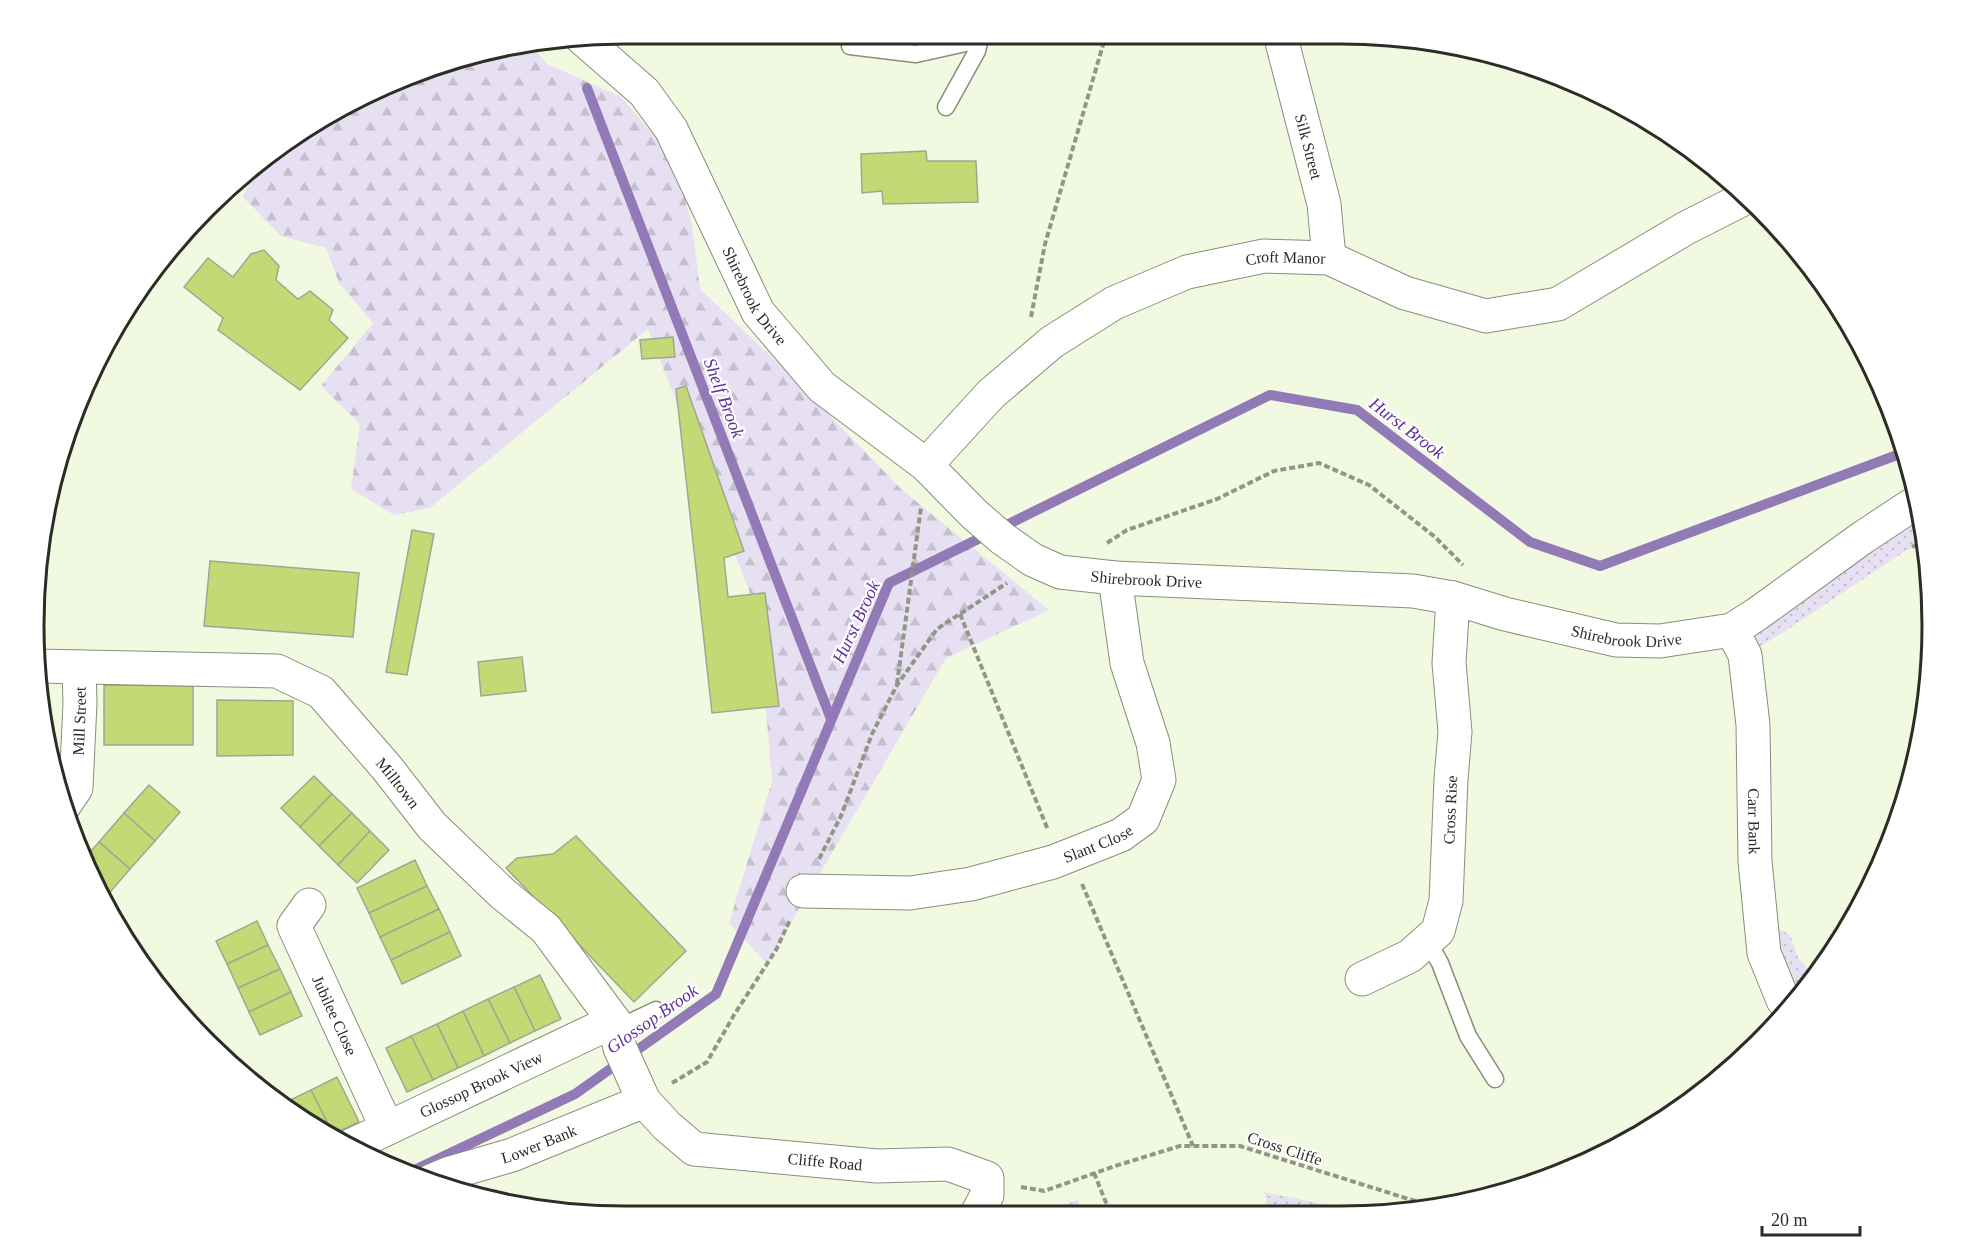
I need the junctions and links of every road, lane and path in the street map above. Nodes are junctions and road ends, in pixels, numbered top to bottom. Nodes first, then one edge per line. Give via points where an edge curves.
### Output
1 (850, 44) edge
2 (959, 44) edge
3 (979, 44) edge
4 (1103, 44) edge
5 (1283, 44) edge
6 (590, 45) edge
7 (946, 107) dead end
8 (1738, 201) edge
9 (1329, 258) junction
10 (1022, 368) junction
11 (926, 465) junction
12 (1910, 506) edge
13 (917, 539) dead end
14 (1060, 572) junction
15 (1115, 578) junction
16 (1011, 579) dead end
17 (1453, 598) junction
18 (1732, 630) junction
19 (45, 666) edge
20 (79, 667) junction
21 (897, 685) dead end
22 (70, 797) edge
23 (1065, 857) junction
24 (803, 891) dead end
25 (309, 905) dead end
26 (1427, 940) junction
27 (1362, 979) dead end
28 (1784, 1001) edge
29 (656, 1010) dead end
30 (616, 1033) junction
31 (1495, 1079) dead end
32 (641, 1096) junction
33 (387, 1128) junction
34 (358, 1142) edge
35 (1193, 1146) junction
36 (1094, 1173) junction
37 (441, 1177) edge
38 (1417, 1202) edge
39 (982, 1204) edge
40 (1107, 1206) edge

1 - 2 lane via 916,54
3 - 7 lane
4 - 10 path via 1045,244
5 - 9 street, Silk Street via 1324,204
6 - 11 street, Shirebrook Drive via 644,92 671,129 758,312 822,387
8 - 9 street, Croft Manor via 1558,304 1486,316 1406,293
9 - 10 street, Croft Manor via 1264,256 1187,272 1114,303 1052,342
10 - 11 street, Croft Manor via 991,394
11 - 14 street, Shirebrook Drive via 1003,539 1033,560
12 - 18 street, Shirebrook Drive
13 - 21 path
14 - 15 street, Shirebrook Drive
14 - 17 path via 1127,530 1217,499 1274,471 1319,464 1369,485 1465,566
15 - 17 street, Shirebrook Drive via 1413,591
15 - 23 street, Slant Close via 1127,663 1153,742 1160,780 1143,819 1121,835
16 - 23 path via 960,614
17 - 18 street, Shirebrook Drive via 1616,640 1660,641
17 - 26 street, Cross Rise via 1449,663 1455,732 1446,901 1438,931
18 - 28 street, Carr Bank via 1746,655 1754,725 1755,861 1764,953
19 - 20 street, Milltown
20 - 22 street, Mill Street via 76,788
20 - 30 street, Milltown via 277,670 321,692 432,826 546,929
23 - 24 street, Slant Close via 971,884 910,893
23 - 35 path
25 - 33 street, Jubilee Close via 294,926
26 - 27 street, Cross Rise via 1410,956
26 - 31 lane via 1468,1036
29 - 30 lane
30 - 32 street, Milltown
30 - 33 street, Glossop Brook View
32 - 37 street, Lower Bank via 512,1155
32 - 39 street, Cliffe Road via 694,1149 877,1166 948,1164 987,1178
33 - 34 street, Glossop Brook View
35 - 36 path, Cross Cliffe via 1180,1146
35 - 38 path, Cross Cliffe via 1240,1146
36 - 39 path, Cross Cliffe via 1044,1191 1007,1184
36 - 40 path

